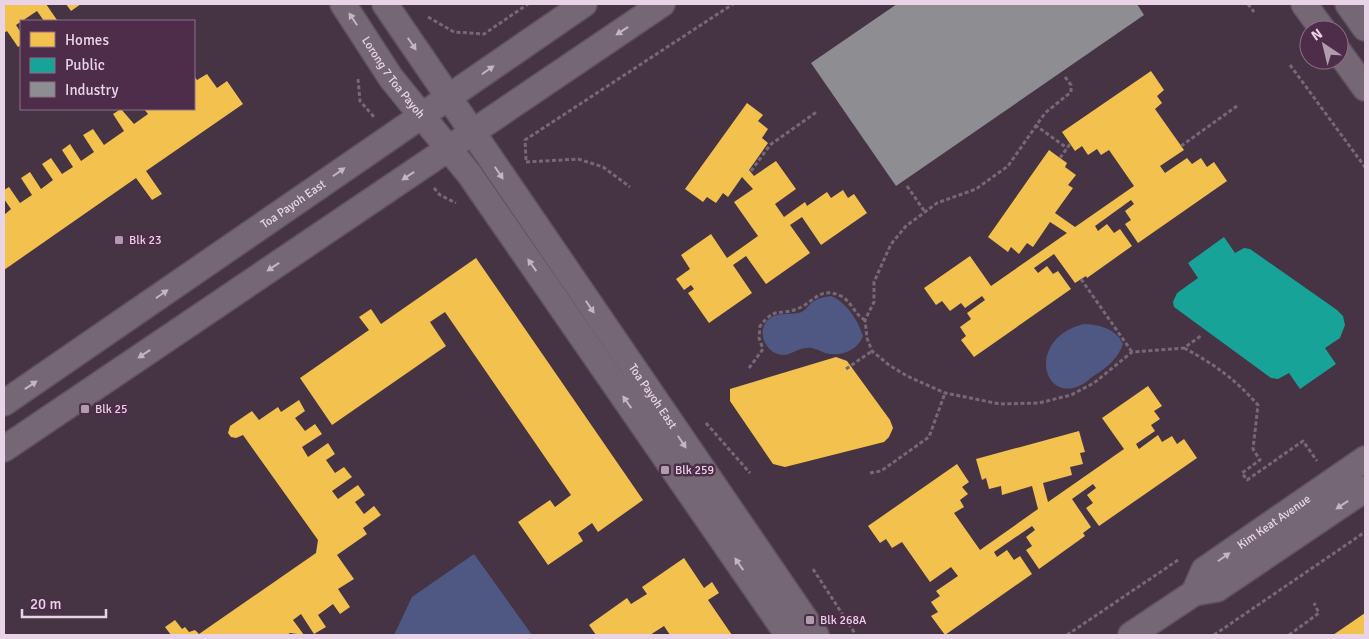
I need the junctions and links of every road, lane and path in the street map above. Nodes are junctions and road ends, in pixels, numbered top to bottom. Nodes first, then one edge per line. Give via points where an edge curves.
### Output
1 (343, 4) edge
2 (385, 4) edge
3 (528, 4) edge
4 (584, 4) edge
5 (662, 4) edge
6 (733, 4) edge
7 (1248, 4) edge
8 (1304, 4) edge
9 (1348, 4) edge
10 (1254, 12) dead end
11 (422, 14) dead end
12 (1316, 20) edge
13 (1365, 28) edge
14 (1290, 65) dead end
15 (1349, 66) edge
16 (1065, 77) dead end
17 (1365, 88) edge
18 (448, 97) junction
19 (1237, 106) dead end
20 (818, 111) dead end
21 (421, 116) junction
22 (1035, 125) junction
23 (472, 133) junction
24 (525, 140) dead end
25 (1070, 144) dead end
26 (1180, 146) dead end
27 (448, 148) junction
28 (1067, 148) junction
29 (1060, 158) dead end
30 (526, 162) dead end
31 (1365, 167) edge
32 (751, 171) dead end
33 (907, 186) dead end
34 (630, 187) dead end
35 (925, 212) junction
36 (1081, 279) dead end
37 (865, 320) junction
38 (1202, 335) dead end
39 (1184, 348) junction
40 (872, 351) junction
41 (1132, 352) junction
42 (749, 368) dead end
43 (846, 369) dead end
44 (945, 393) junction
45 (4, 403) edge
46 (4, 450) edge
47 (1365, 459) edge
48 (1320, 464) dead end
49 (870, 473) dead end
50 (1365, 489) edge
51 (1365, 532) edge
52 (813, 569) dead end
53 (1194, 593) junction
54 (1314, 603) dead end
55 (1096, 616) dead end
56 (788, 635) edge
57 (816, 635) edge
58 (856, 635) edge
59 (1067, 635) edge
60 (1131, 635) edge
61 (1214, 635) edge
62 (1289, 635) edge

21 -> 1 street, Lorong 7 Toa Payoh via 391,78
2 -> 18 street
3 - 11 path via 484,34 454,32
18 -> 4 street, Toa Payoh East
5 -> 23 street
6 - 24 path
7 - 10 path
8 - 12 street
9 - 13 street
14 - 31 path
15 - 17 street
16 - 22 path via 1071,85 1071,92
18 - 21 street, Toa Payoh East
18 - 23 street
19 - 26 path
20 - 32 path via 770,145
21 - 27 street, Lorong 7 Toa Payoh
45 -> 21 street, Toa Payoh East
22 - 28 path
22 - 35 path via 1020,151 992,179 976,189 937,203
23 - 27 street
23 -> 57 street, Toa Payoh East
25 - 28 path
27 -> 46 street
56 -> 27 street, Toa Payoh East
28 - 29 path
30 - 34 path via 578,159 603,167
33 - 35 path
35 - 37 path via 906,226 891,244 874,282 874,302
36 - 41 path
37 - 40 path
37 - 42 path via 857,316 843,297 828,291 814,296 795,310 775,312 760,326 759,338 763,349
38 - 39 path
39 - 41 path
39 - 48 path via 1214,364 1258,405 1253,449 1260,460 1242,473 1247,480 1303,441
40 - 43 path
40 - 44 path via 907,376
41 - 44 path via 1094,383 1071,395 1039,403 1000,404
44 - 49 path via 929,437 881,472
53 -> 47 street, Kim Keat Avenue via 1204,570
50 -> 53 street, Kim Keat Avenue via 1217,589
51 - 61 path
52 - 58 path
53 - 60 street, Kim Keat Avenue
54 - 62 path via 1319,613
55 - 59 path

